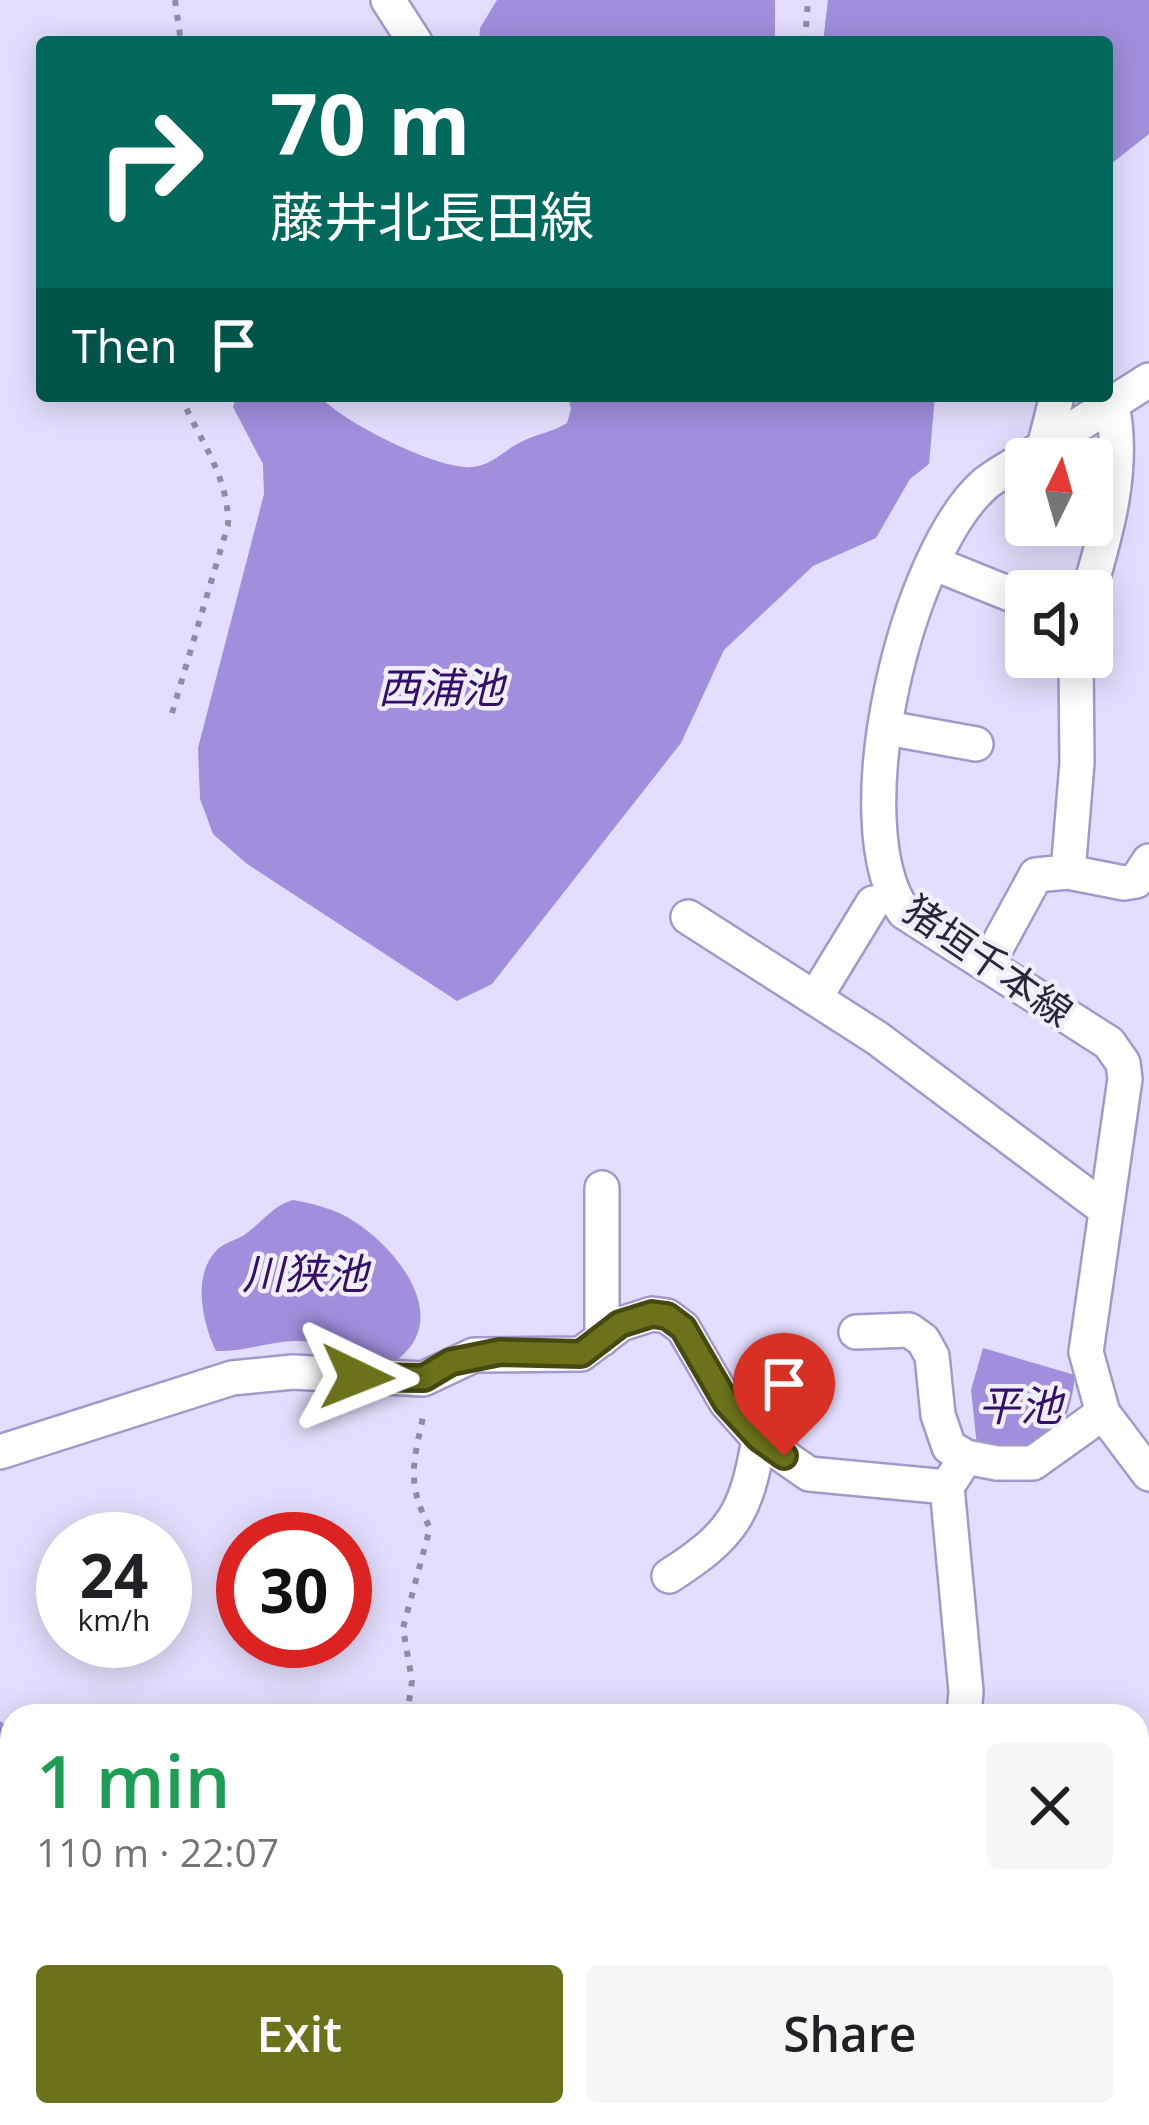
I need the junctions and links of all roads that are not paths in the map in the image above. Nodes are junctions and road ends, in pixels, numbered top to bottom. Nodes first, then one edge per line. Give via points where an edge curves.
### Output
1 (388, 0) edge
2 (411, 36) edge
3 (1149, 380) edge
4 (1056, 402) edge
5 (1112, 404) junction
6 (1046, 438) edge
7 (1058, 438) edge
8 (1005, 471) edge
9 (933, 563) junction
10 (1094, 570) edge
11 (1005, 592) edge
12 (1076, 678) edge
13 (887, 728) junction
14 (976, 745) dead end
15 (1149, 861) edge
16 (1068, 872) junction
17 (873, 903) dead end
18 (688, 917) dead end
19 (987, 965) junction
20 (815, 998) junction
21 (602, 1188) dead end
22 (1106, 1209) junction
23 (856, 1332) dead end
24 (602, 1339) junction
25 (1102, 1413) junction
26 (759, 1438) junction
27 (0, 1451) edge
28 (966, 1457) junction
29 (1149, 1474) edge
30 (947, 1487) junction
31 (669, 1576) dead end
32 (965, 1704) edge

1 - 2 street
3 - 5 street, 猪垣千本線
4 - 6 street
5 - 7 street, 猪垣千本線
5 - 10 street via 1115,478
8 - 9 street, 猪垣千本線 via 985,484
9 - 11 street
9 - 13 street, 猪垣千本線 via 908,624
12 - 16 street
13 - 14 street
13 - 19 street, 猪垣千本線 via 878,840 890,892 904,912
15 - 16 street via 1136,881 1124,883
16 - 19 street via 1036,875
17 - 20 street
18 - 20 street
19 - 22 street, 猪垣千本線 via 1118,1051 1124,1079
20 - 22 street
21 - 24 street
22 - 25 street, 猪垣千本線 via 1086,1352
23 - 28 street via 909,1330 923,1340 949,1447
24 - 26 street via 637,1318 667,1316
24 - 27 street via 581,1354 474,1355 424,1378 232,1378
25 - 28 street via 1033,1462
25 - 29 street, 猪垣千本線
26 - 30 street via 809,1474
26 - 31 street via 752,1484 734,1521 711,1549
28 - 30 street
30 - 32 street

